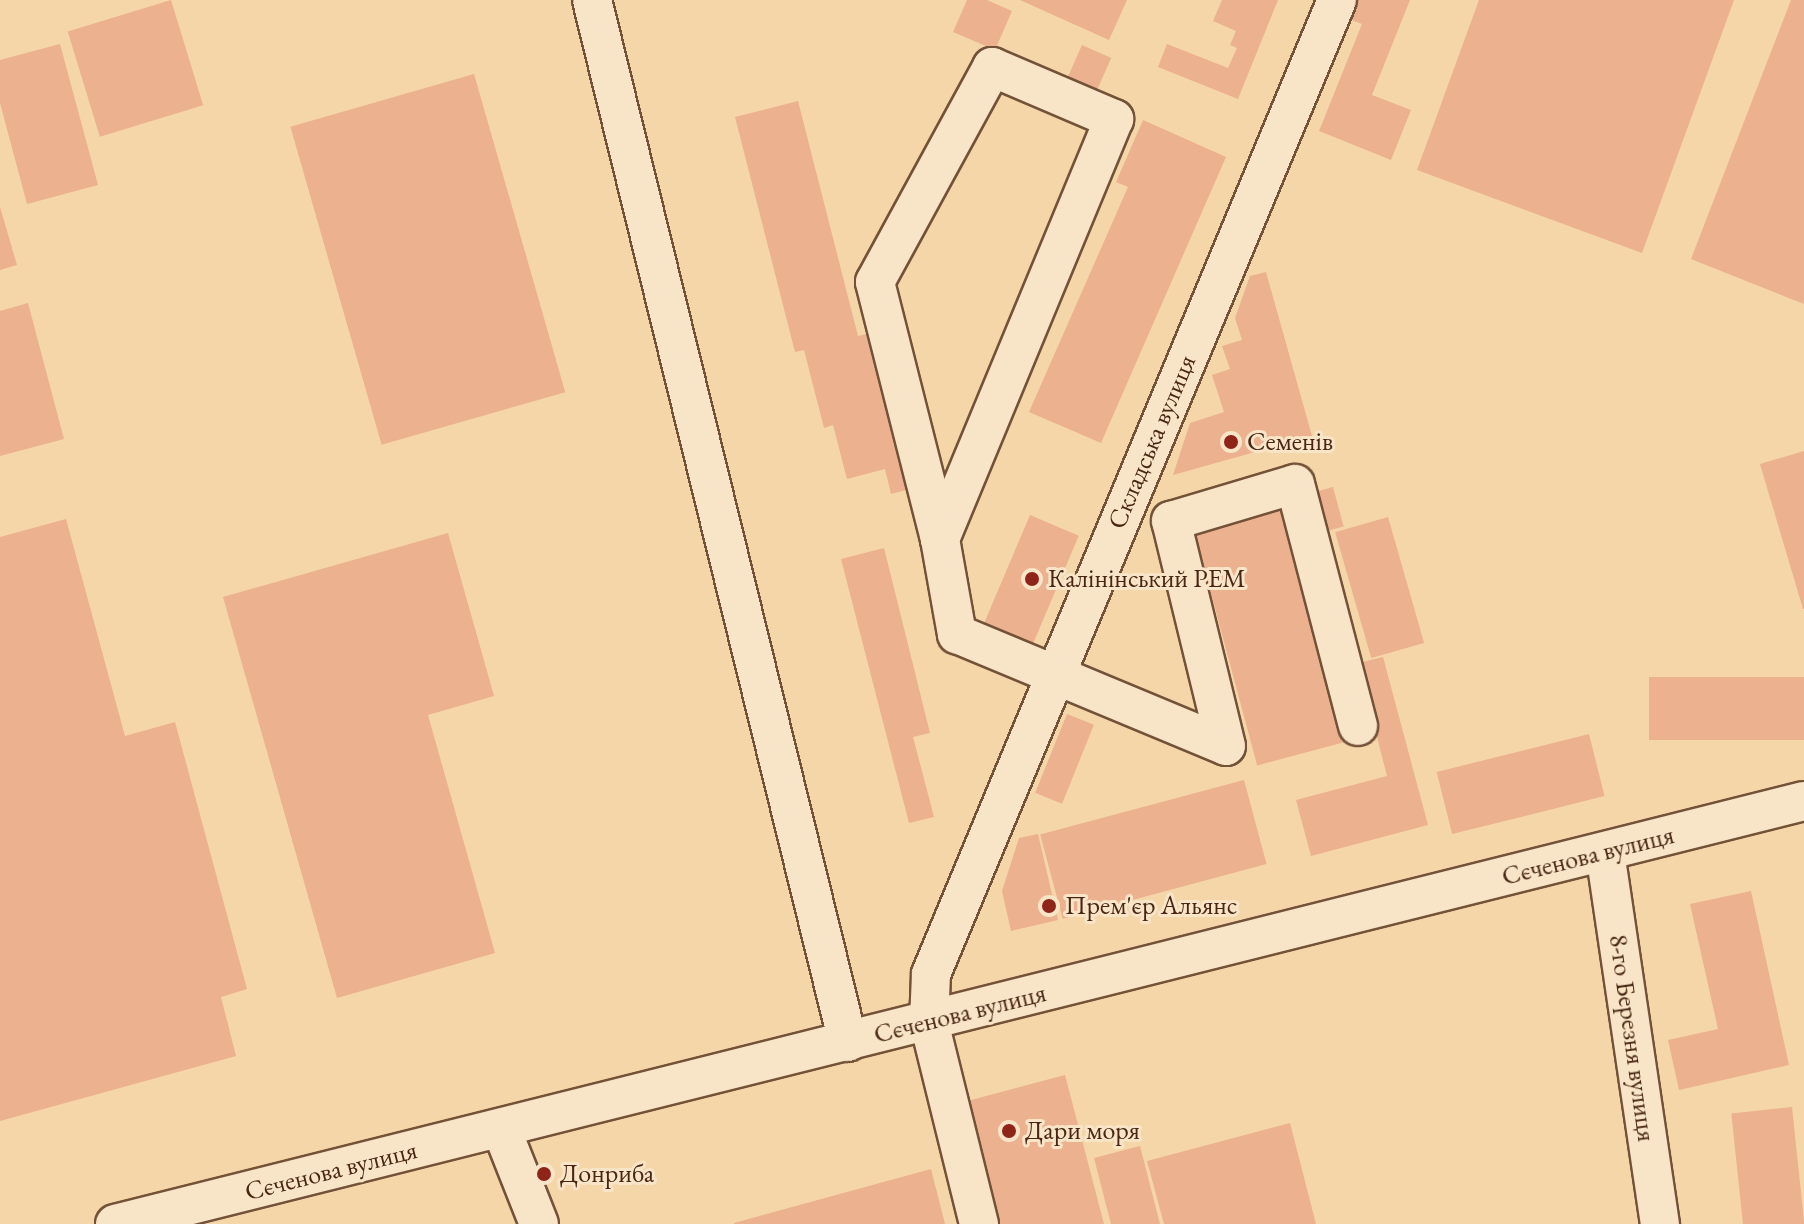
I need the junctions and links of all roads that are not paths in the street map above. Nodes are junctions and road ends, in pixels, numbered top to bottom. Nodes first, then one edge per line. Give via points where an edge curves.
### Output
1 (592, 0) edge
2 (1337, 0) edge
3 (940, 539) junction
4 (1055, 676) junction
5 (1358, 726) dead end
6 (1804, 801) edge
7 (1605, 852) junction
8 (929, 1022) junction
9 (848, 1042) junction
10 (501, 1128) junction
11 (1654, 1223) edge
12 (115, 1224) edge
13 (539, 1224) edge
14 (979, 1224) edge

1 - 9 street
2 - 4 street, Складська вулиця
3 - 3 street via 875,282 992,67 1114,119
3 - 4 street via 957,634
4 - 5 street via 1226,746 1171,521 1295,484
4 - 8 street, Складська вулиця via 931,974
6 - 7 street, Сєченова вулиця
7 - 8 street, Сєченова вулиця
7 - 11 street, 8-го Березня вулиця
8 - 9 street, Сєченова вулиця
8 - 14 street, Складська вулиця
9 - 10 street, Сєченова вулиця
10 - 12 street, Сєченова вулиця
10 - 13 street

